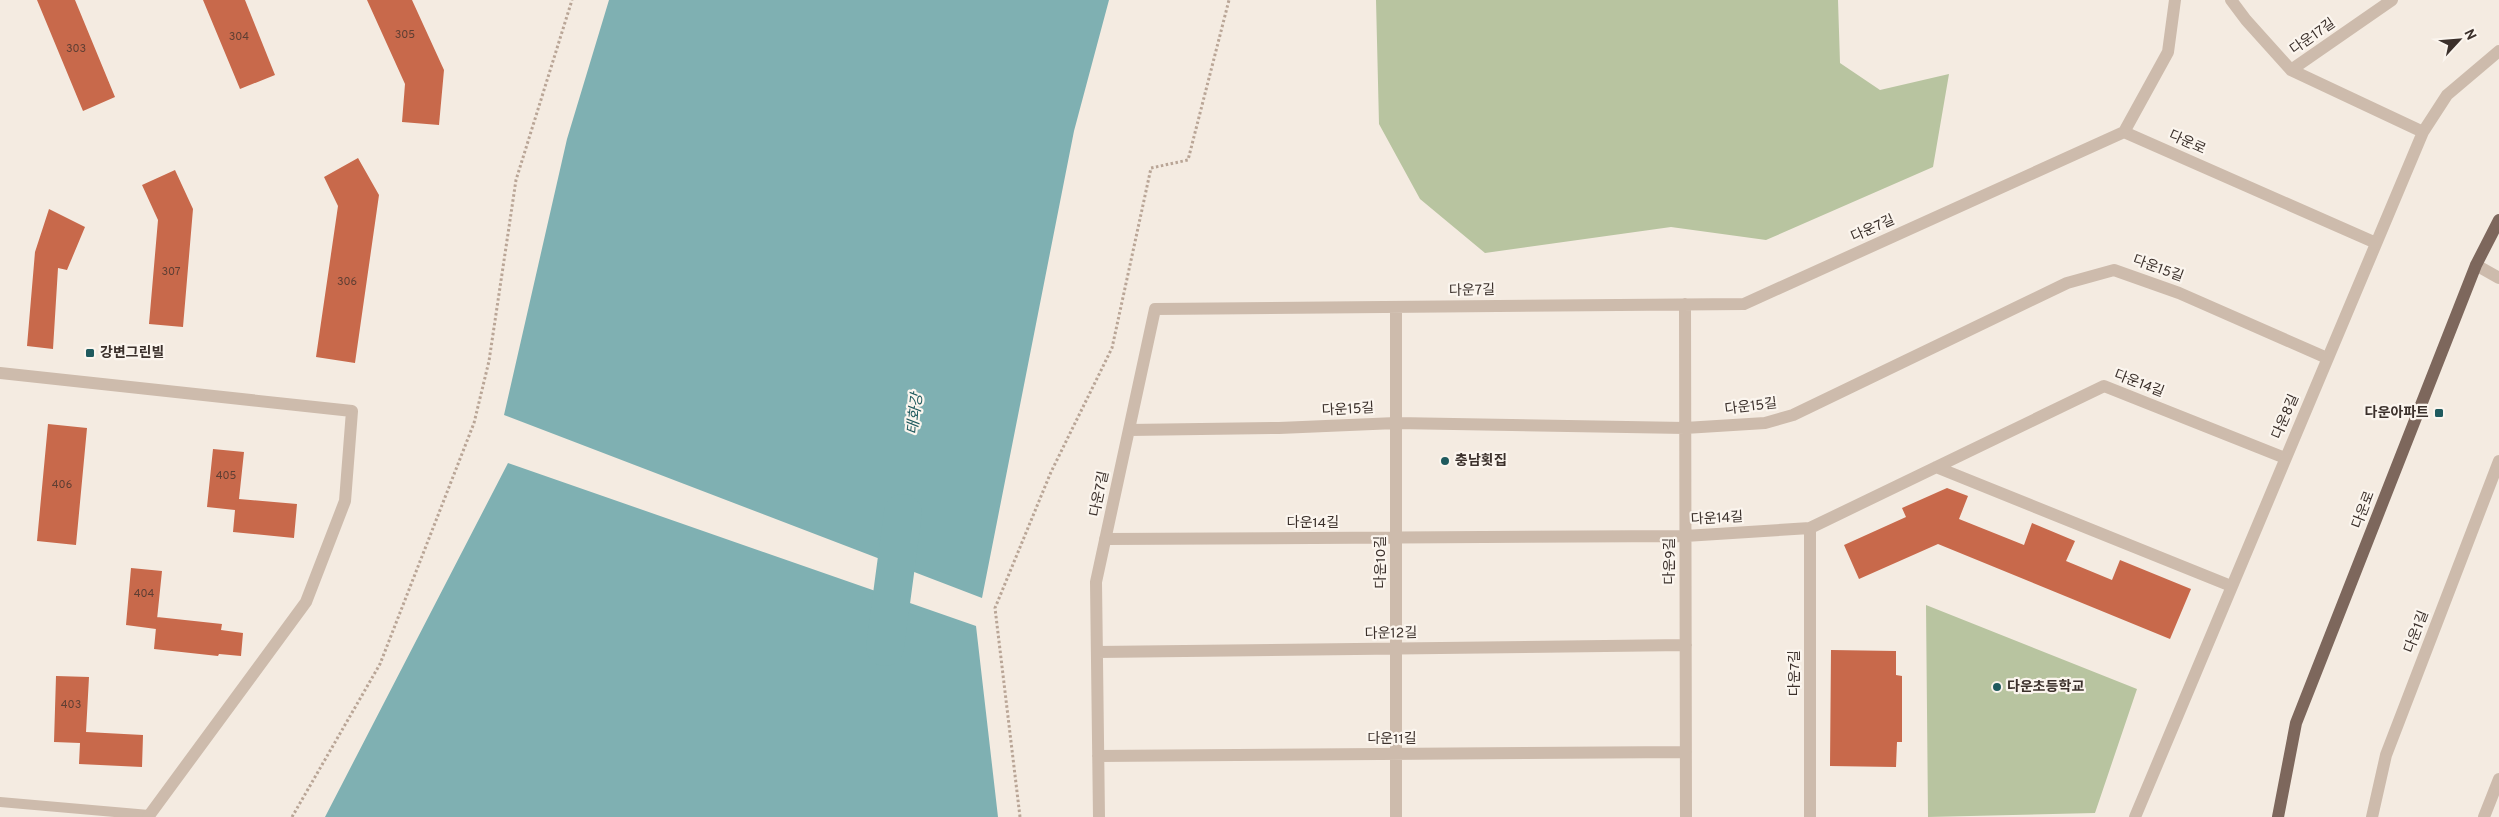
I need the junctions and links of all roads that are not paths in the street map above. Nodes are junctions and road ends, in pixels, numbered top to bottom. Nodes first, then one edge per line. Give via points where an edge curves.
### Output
1 (2175, 0) edge
2 (2231, 0) edge
3 (2392, 0) edge
4 (2374, 5) edge
5 (2499, 51) edge
6 (2291, 70) junction
7 (2124, 132) junction
8 (2423, 132) junction
9 (2499, 220) edge
10 (2376, 243) junction
11 (2476, 266) junction
12 (2499, 278) edge
13 (1685, 304) junction
14 (1396, 307) junction
15 (2327, 358) junction
16 (0, 373) edge
17 (1396, 423) junction
18 (1685, 428) junction
19 (1129, 430) junction
20 (2285, 458) junction
21 (2499, 461) edge
22 (1936, 468) junction
23 (1810, 528) junction
24 (1685, 536) junction
25 (1396, 538) junction
26 (1105, 539) junction
27 (2231, 586) junction
28 (1686, 645) junction
29 (1396, 649) junction
30 (1097, 652) junction
31 (1686, 752) junction
32 (1396, 754) junction
33 (1098, 756) junction
34 (2499, 779) edge
35 (0, 802) edge
36 (148, 816) edge
37 (1099, 817) edge
38 (1396, 817) edge
39 (1686, 817) edge
40 (1810, 817) edge
41 (2135, 817) edge
42 (2278, 817) edge
43 (2372, 817) edge
44 (2484, 817) edge

1 - 7 street via 2168,52
2 - 6 street, 다운17길
3 - 4 street, 다운17길
4 - 6 street, 다운17길
5 - 8 street, 다운8길 via 2447,95
6 - 8 street
7 - 10 street, 다운로
7 - 13 street, 다운7길 via 1744,304
8 - 10 street, 다운8길
9 - 11 main road, 다운로
10 - 15 street, 다운8길
11 - 12 street
11 - 42 main road, 다운로 via 2296,723
13 - 14 street, 다운7길
13 - 18 street, 다운9길
14 - 17 street, 다운10길
14 - 19 street, 다운7길 via 1154,309
15 - 18 street, 다운15길 via 2172,290 2114,270 2067,283 1793,415 1765,423
15 - 20 street, 다운8길
16 - 36 street via 352,411 345,501 306,602
17 - 18 street, 다운15길
17 - 19 street, 다운15길
17 - 25 street, 다운10길
18 - 24 street, 다운9길
19 - 26 street, 다운7길
20 - 22 street, 다운14길 via 2104,386
20 - 27 street, 다운8길
21 - 43 street, 다운1길 via 2386,755
22 - 23 street, 다운14길
22 - 27 street
23 - 24 street, 다운14길
23 - 40 street, 다운7길
24 - 25 street, 다운14길
24 - 28 street, 다운9길
25 - 26 street, 다운14길
25 - 29 street, 다운10길
26 - 30 street, 다운7길 via 1096,582
27 - 41 street, 다운8길
28 - 29 street, 다운12길
28 - 31 street, 다운9길
29 - 30 street, 다운12길
29 - 32 street, 다운10길
30 - 33 street, 다운7길
31 - 32 street, 다운11길
31 - 39 street, 다운9길
32 - 33 street, 다운11길
32 - 38 street, 다운10길
33 - 37 street, 다운7길
34 - 44 street
35 - 36 lane

